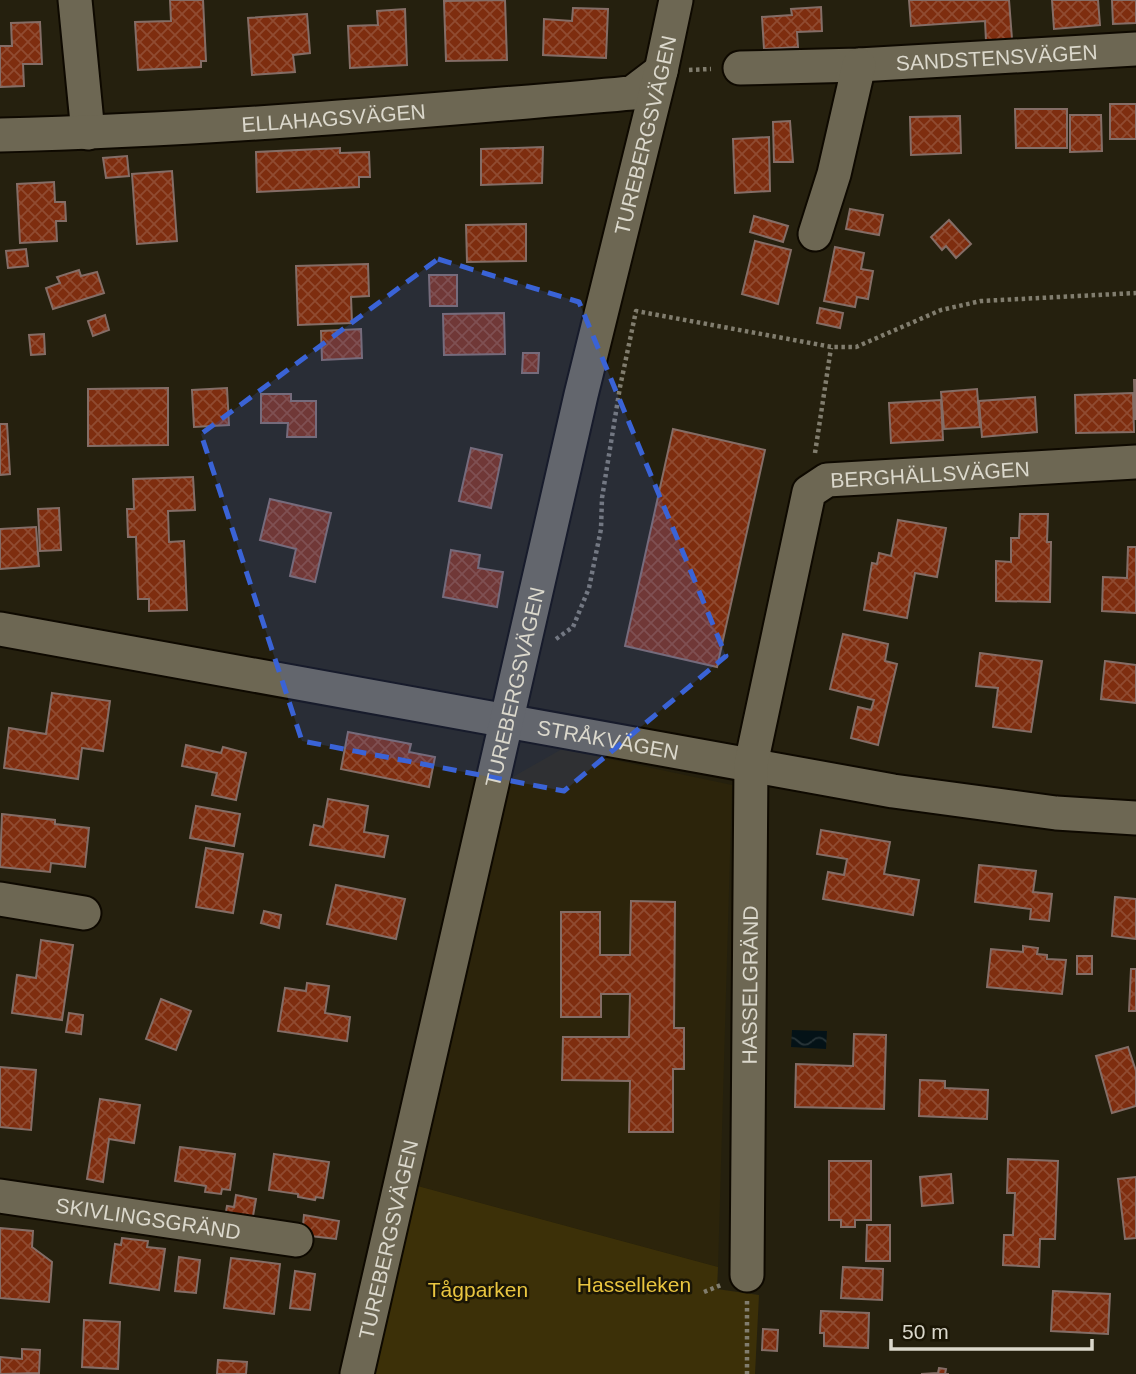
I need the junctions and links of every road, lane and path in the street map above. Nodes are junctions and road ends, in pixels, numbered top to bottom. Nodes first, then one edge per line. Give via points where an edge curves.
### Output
1 (75, 0) edge
2 (676, 0) edge
3 (1136, 49) edge
4 (859, 65) junction
5 (740, 68) joint
6 (662, 71) junction
7 (88, 133) junction
8 (0, 135) edge
9 (815, 234) dead end
10 (1136, 293) edge
11 (831, 347) junction
12 (1136, 462) edge
13 (809, 492) junction
14 (0, 629) edge
15 (549, 643) dead end
16 (765, 695) joint
17 (506, 721) junction
18 (751, 764) junction
19 (1136, 818) edge
20 (0, 898) edge
21 (84, 913) dead end
22 (0, 1196) edge
23 (296, 1240) dead end
24 (747, 1275) joint
25 (357, 1374) edge
26 (747, 1374) edge

1 - 7 street
2 - 6 street, TUREBERGSVÄGEN
3 - 4 street, SANDSTENSVÄGEN
4 - 5 street, SANDSTENSVÄGEN
4 - 9 street
5 - 6 path
6 - 7 street, ELLAHAGSVÄGEN via 632,93
6 - 17 street, TUREBERGSVÄGEN
7 - 8 street, ELLAHAGSVÄGEN
10 - 11 path via 981,301 942,310 856,347
11 - 13 path
11 - 15 path via 636,311 589,588 573,628
12 - 13 street, BERGHÄLLSVÄGEN via 827,480
13 - 16 street, BERGHÄLLSVÄGEN
14 - 17 street, STRÅKVÄGEN
16 - 18 street, HASSELGRÄND
17 - 18 street, STRÅKVÄGEN
17 - 25 street, TUREBERGSVÄGEN
18 - 19 street, STRÅKVÄGEN via 893,791 1056,813
18 - 24 street, HASSELGRÄND
20 - 21 street
22 - 23 street, SKIVLINGSGRÄND
24 - 26 path

